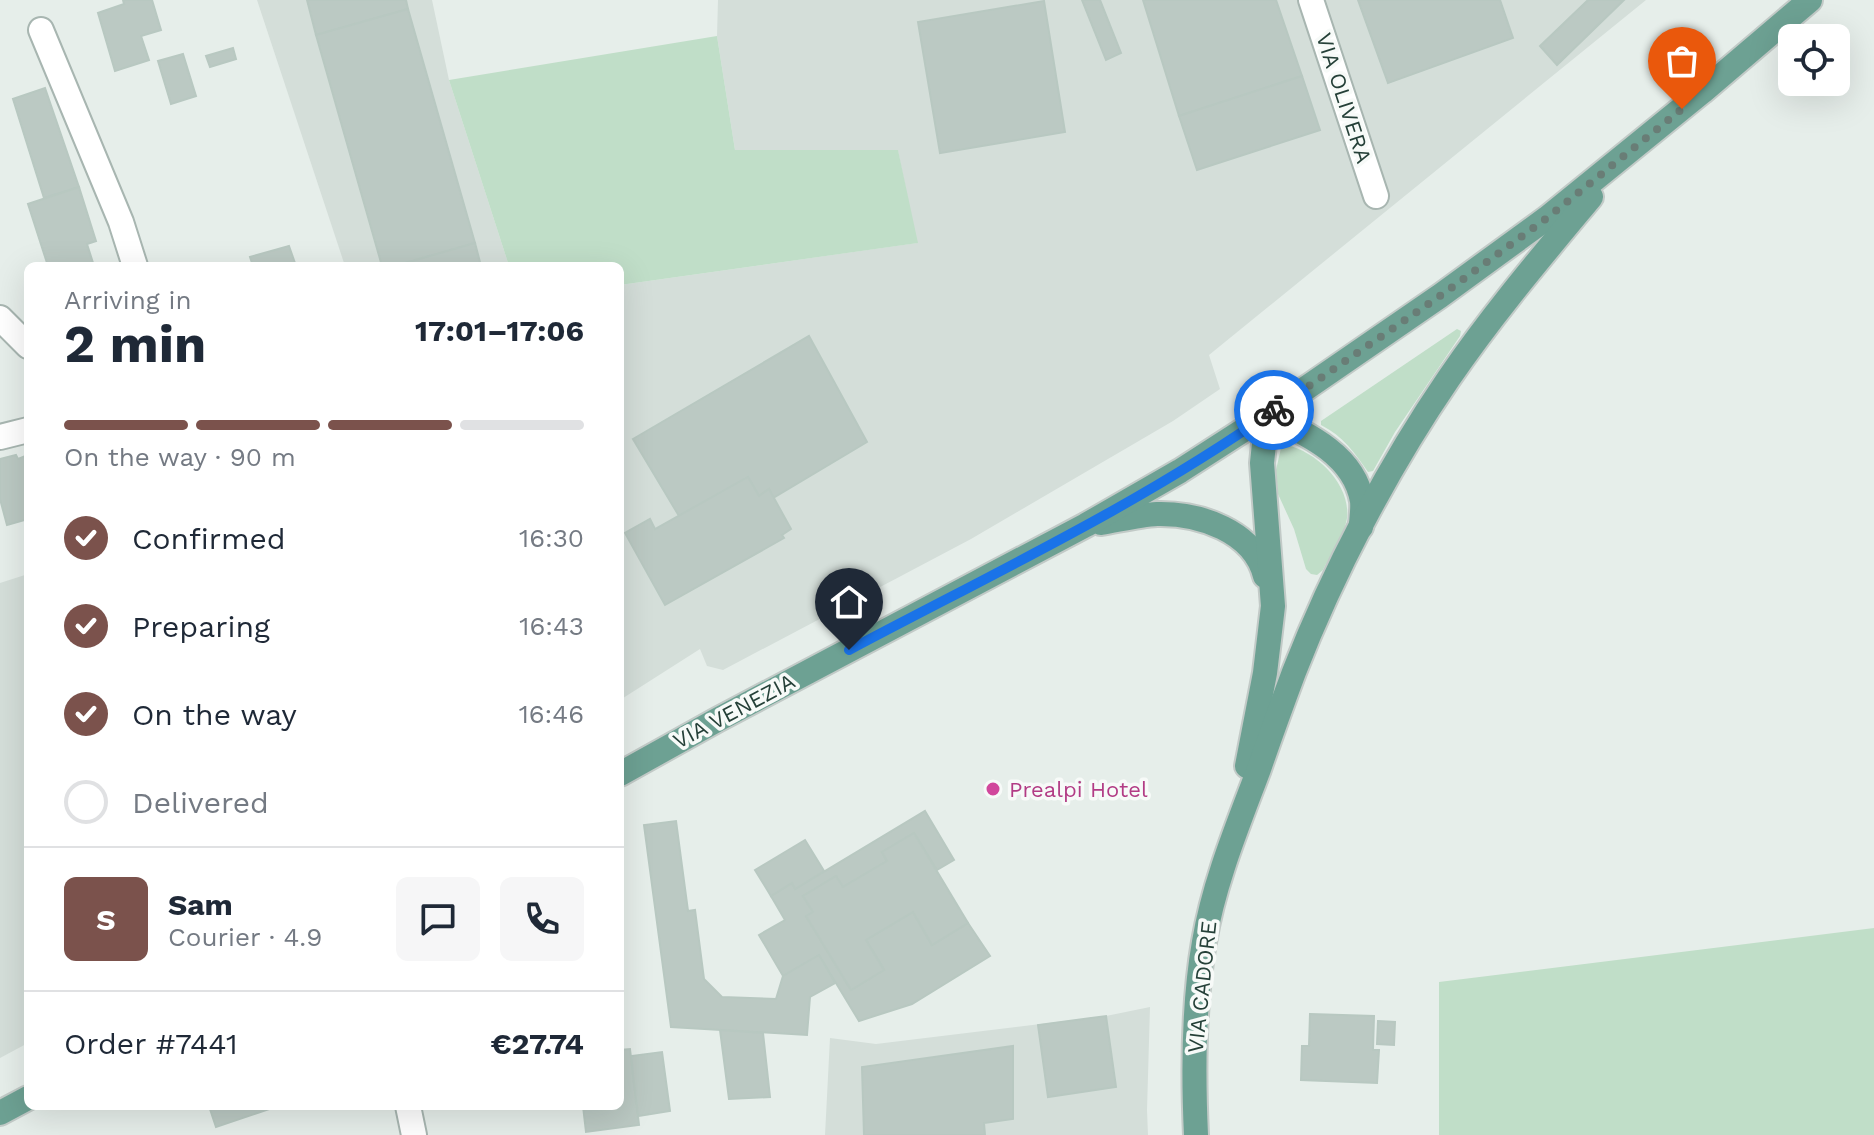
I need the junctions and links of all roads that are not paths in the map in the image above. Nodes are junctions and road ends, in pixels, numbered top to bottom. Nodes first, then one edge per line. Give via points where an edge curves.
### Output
1 (1311, 0) edge
2 (1810, 0) edge
3 (41, 30) dead end
4 (1621, 159) junction
5 (1376, 196) dead end
6 (134, 262) edge
7 (0, 318) edge
8 (24, 342) edge
9 (1267, 415) junction
10 (24, 431) edge
11 (0, 437) edge
12 (1086, 525) junction
13 (1361, 529) junction
14 (1273, 606) junction
15 (624, 772) edge
16 (1231, 843) junction
17 (24, 1100) edge
18 (409, 1110) edge
19 (0, 1113) edge
20 (414, 1135) edge
21 (1196, 1135) edge

1 - 5 street, VIA OLIVERA
2 - 4 main road
3 - 6 street
4 - 9 main road via 1536,227
4 - 13 main road via 1449,377
7 - 8 street
9 - 12 main road, VIA VENEZIA
9 - 13 main road via 1314,439 1343,462 1362,502
9 - 14 main road via 1262,463
10 - 11 street
12 - 14 main road via 1157,514 1222,527 1253,550
12 - 15 main road, VIA VENEZIA
13 - 16 main road via 1295,670
14 - 16 main road
16 - 21 main road, VIA CADORE via 1203,943 1194,1063
17 - 19 main road
18 - 20 street

